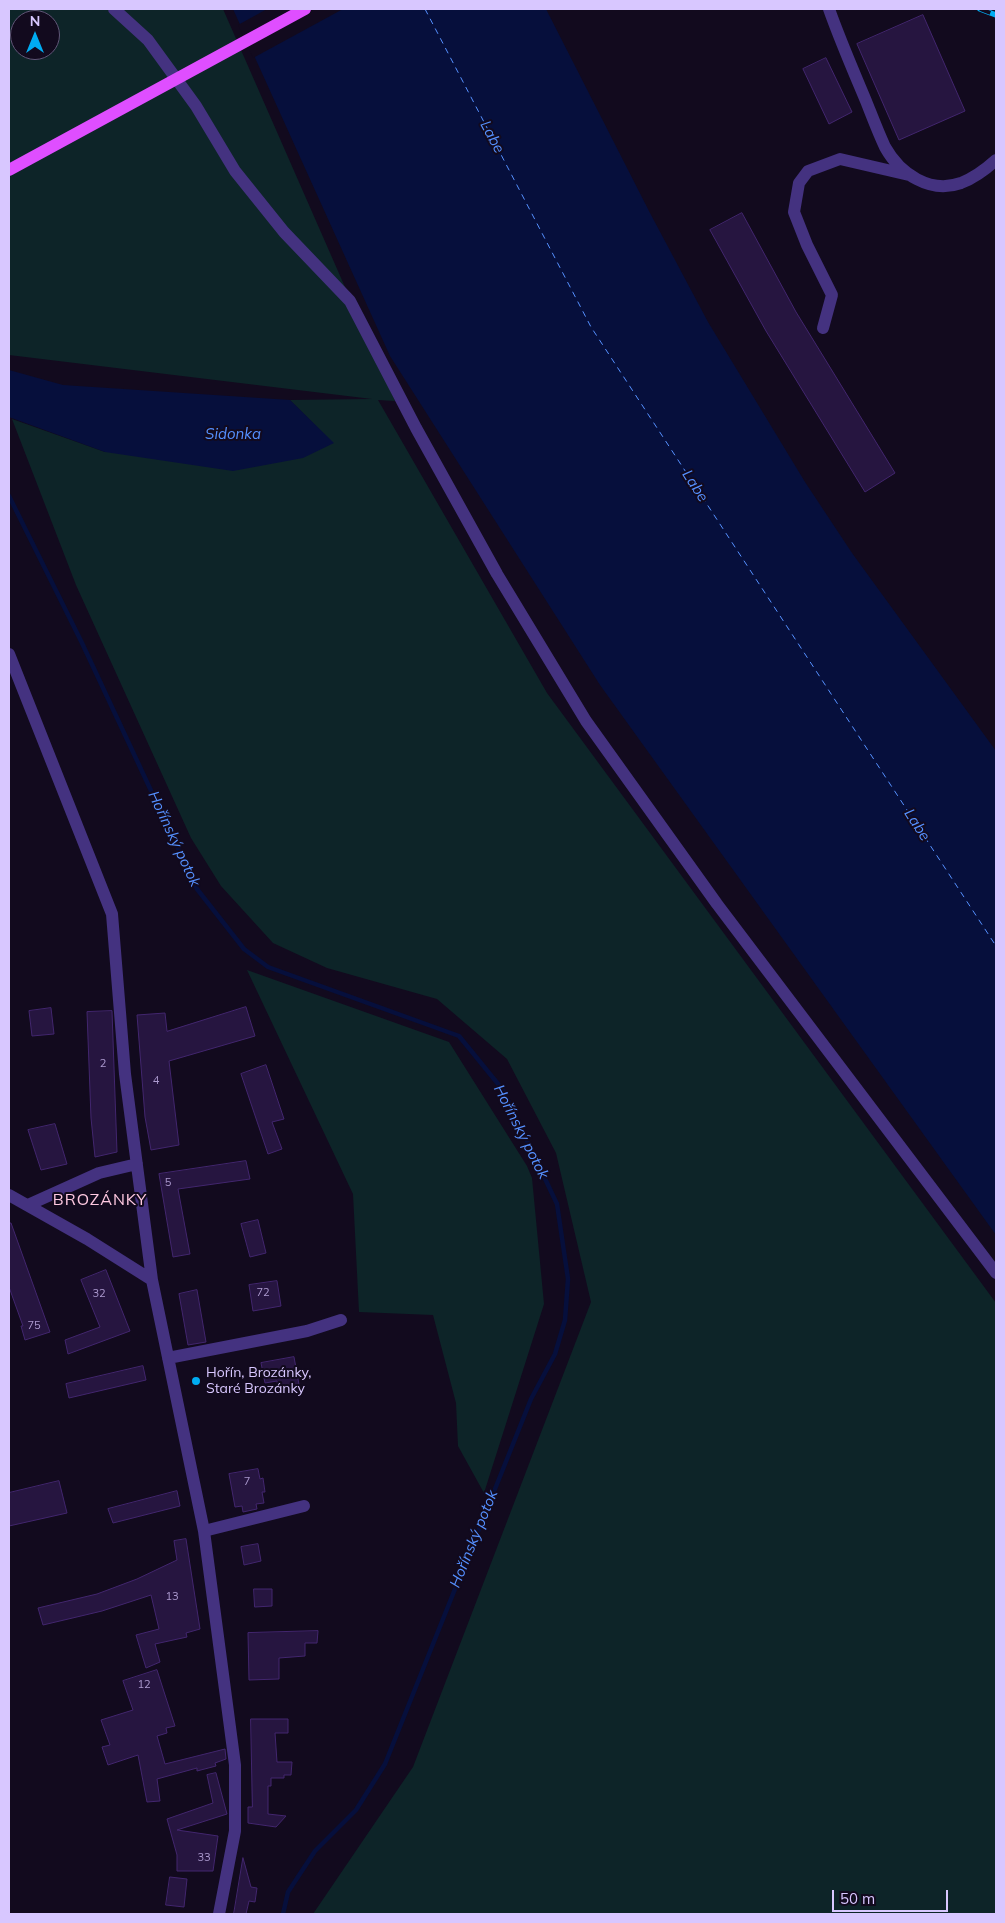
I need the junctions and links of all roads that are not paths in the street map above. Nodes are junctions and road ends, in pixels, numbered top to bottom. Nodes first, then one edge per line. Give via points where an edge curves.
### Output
1 (114, 9) edge
2 (304, 9) edge
3 (829, 9) edge
4 (996, 160) edge
5 (9, 170) edge
6 (909, 175) junction
7 (823, 328) dead end
8 (9, 654) edge
9 (137, 1164) junction
10 (9, 1195) edge
11 (28, 1206) junction
12 (996, 1273) edge
13 (152, 1280) junction
14 (342, 1320) dead end
15 (168, 1358) junction
16 (304, 1506) dead end
17 (204, 1531) junction
18 (219, 1914) edge

1 - 12 street via 148,40 196,106 235,171 284,232 350,301 497,574 586,721 717,904
2 - 5 main road, bridge
3 - 6 street via 885,146
4 - 6 street via 982,172 952,185 922,182
6 - 7 street via 840,159 808,171 799,183 794,212 832,295
8 - 9 street via 112,914 125,1074
9 - 11 street via 99,1173
9 - 13 street
10 - 11 street
11 - 13 street via 87,1238
13 - 15 street
14 - 15 street via 306,1331
15 - 17 street
16 - 17 street
17 - 18 street via 235,1765 235,1831

